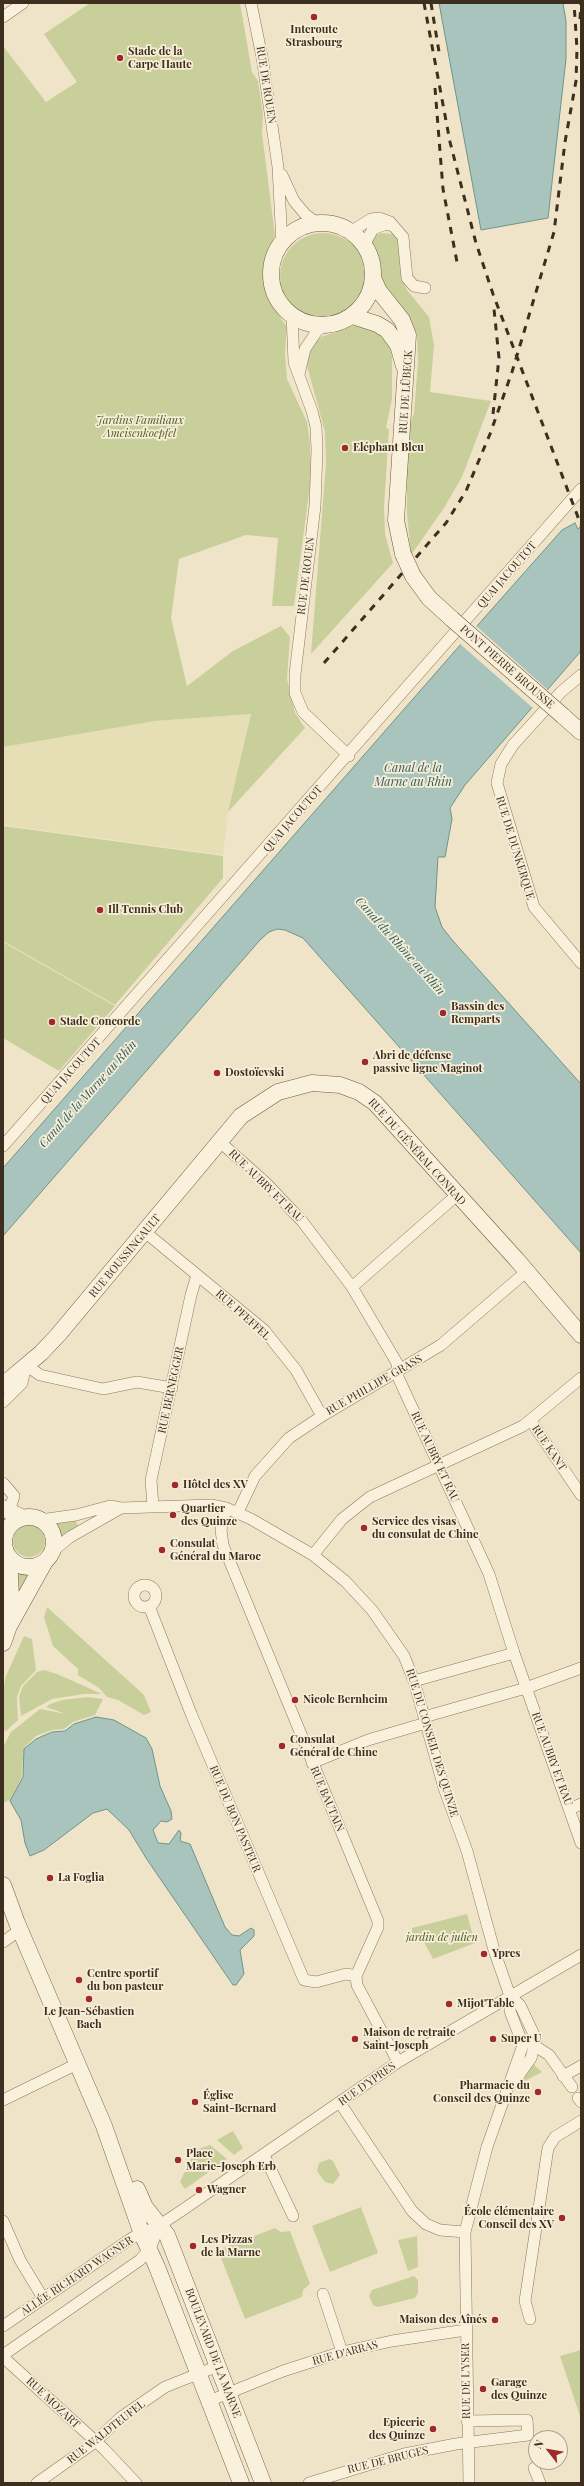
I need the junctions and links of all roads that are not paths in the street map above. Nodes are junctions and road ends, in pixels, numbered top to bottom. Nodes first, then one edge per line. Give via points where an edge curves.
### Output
1 (22, 3) edge
2 (251, 3) edge
3 (3, 17) edge
4 (278, 167) junction
5 (318, 224) junction
6 (395, 227) junction
7 (350, 232) junction
8 (282, 244) junction
9 (364, 245) junction
10 (373, 278) junction
11 (425, 288) dead end
12 (292, 315) junction
13 (352, 316) junction
14 (325, 325) junction
15 (299, 379) junction
16 (407, 380) junction
17 (581, 489) edge
18 (452, 619) joint
19 (581, 675) edge
20 (581, 732) edge
21 (349, 756) junction
22 (581, 963) edge
23 (219, 1141) junction
24 (3, 1146) edge
25 (457, 1195) junction
26 (145, 1232) junction
27 (527, 1271) junction
28 (197, 1275) junction
29 (352, 1287) junction
30 (581, 1335) edge
31 (26, 1365) junction
32 (398, 1371) junction
33 (581, 1378) edge
34 (3, 1385) edge
35 (172, 1388) junction
36 (3, 1402) edge
37 (322, 1416) junction
38 (531, 1421) junction
39 (438, 1465) junction
40 (3, 1483) edge
41 (581, 1495) edge
42 (153, 1506) junction
43 (121, 1508) junction
44 (226, 1508) junction
45 (6, 1509) edge
46 (238, 1512) junction
47 (23, 1518) junction
48 (40, 1520) junction
49 (3, 1541) edge
50 (313, 1555) junction
51 (48, 1557) junction
52 (9, 1558) junction
53 (149, 1606) dead end
54 (9, 1626) junction
55 (3, 1643) edge
56 (514, 1653) junction
57 (581, 1668) edge
58 (414, 1681) junction
59 (526, 1688) junction
60 (425, 1720) junction
61 (312, 1763) junction
62 (581, 1804) edge
63 (570, 1809) junction
64 (581, 1843) edge
65 (3, 1885) edge
66 (20, 1930) junction
67 (3, 1942) edge
68 (581, 1955) edge
69 (356, 1976) junction
70 (510, 1996) junction
71 (520, 2034) junction
72 (535, 2044) junction
73 (398, 2062) junction
74 (77, 2064) junction
75 (581, 2066) edge
76 (563, 2076) junction
77 (572, 2087) dead end
78 (507, 2093) junction
79 (3, 2100) edge
80 (340, 2103) junction
81 (581, 2121) edge
82 (104, 2126) junction
83 (264, 2156) junction
84 (293, 2216) dead end
85 (3, 2222) edge
86 (160, 2225) junction
87 (466, 2232) junction
88 (146, 2241) junction
89 (322, 2294) dead end
90 (43, 2298) junction
91 (530, 2319) dead end
92 (3, 2326) edge
93 (466, 2330) junction
94 (342, 2352) junction
95 (3, 2356) edge
96 (218, 2366) junction
97 (198, 2374) junction
98 (228, 2392) junction
99 (209, 2401) junction
100 (467, 2421) junction
101 (95, 2442) junction
102 (468, 2443) junction
103 (535, 2470) edge
104 (37, 2483) edge
105 (136, 2483) edge
106 (241, 2483) edge
107 (264, 2483) edge
108 (309, 2483) edge
109 (469, 2483) edge
110 (540, 2483) edge

1 - 3 street
2 - 4 street, RUE DE ROUEN via 262,57
4 - 5 street, RUE DE ROUEN via 294,200 305,214
4 - 8 street, RUE DE ROUEN
5 - 7 main road via 338,226
5 - 8 main road via 296,231
6 - 7 street via 379,218 365,221
6 - 9 street via 386,224 373,229
6 - 11 street via 403,237 407,278 414,286
7 - 9 main road
8 - 12 main road via 273,260 272,283 279,302
9 - 10 main road via 372,263
10 - 13 main road via 367,298
10 - 16 main road, RUE DE LÜBECK via 379,291 402,320 408,335
12 - 14 main road via 305,322
12 - 15 street, RUE DE ROUEN via 294,362
13 - 14 main road via 336,324
13 - 16 main road via 377,324 392,336 403,358
14 - 15 street via 317,331 305,349
15 - 21 street, RUE DE ROUEN via 316,427 317,464 315,506 295,674 295,693 303,712
16 - 18 main road, RUE DE LÜBECK, bridge via 396,520 403,554 413,576 429,598
17 - 21 street, QUAI JACOUTOT
18 - 20 main road, PONT PIERRE BROUSSE, bridge
19 - 22 street, RUE DE DUNKERQUE via 561,692 513,745 501,764 497,783 534,907
21 - 24 street, QUAI JACOUTOT
23 - 25 main road, RUE DU GÉNÉRAL CONRAD via 241,1116 278,1092 312,1083 340,1085 359,1092 375,1103
23 - 26 main road, RUE BOUSSINGAULT
23 - 29 street, RUE AUBRY ET RAU via 266,1183 302,1221
25 - 27 main road, RUE DU GÉNÉRAL CONRAD
25 - 29 street
26 - 28 street, RUE PFEFFEL
26 - 31 main road, RUE BOUSSINGAULT via 58,1335
27 - 30 main road, RUE DU GÉNÉRAL CONRAD
27 - 32 street, RUE PHILLIPE GRASS via 441,1345
28 - 35 street, RUE BERNEGGER
28 - 37 street, RUE PFEFFEL via 264,1330 296,1370
29 - 32 street, RUE AUBRY ET RAU via 397,1364
31 - 34 main road, RUE BOUSSINGAULT
31 - 35 street via 40,1375 103,1389 137,1382
31 - 36 street via 22,1383
32 - 37 street, RUE PHILLIPE GRASS
32 - 39 street, RUE AUBRY ET RAU via 398,1377
33 - 38 street
35 - 42 street, RUE BERNEGGER via 151,1480
37 - 46 street, RUE PHILLIPE GRASS via 289,1438 270,1457 255,1476
38 - 39 street
38 - 41 street, RUE KANT
39 - 50 street via 370,1497 342,1519
39 - 56 street, RUE AUBRY ET RAU via 489,1574
40 - 45 street via 14,1496
42 - 43 street, RUE DU CONSEIL DES QUINZE
42 - 44 street, RUE DU CONSEIL DES QUINZE via 211,1505
43 - 48 street, RUE DU CONSEIL DES QUINZE via 110,1506 76,1515
43 - 51 street, RUE DU CONSEIL DES QUINZE via 70,1537
44 - 46 street, RUE DU CONSEIL DES QUINZE
44 - 61 street, RUE BAUTAIN via 221,1530 223,1545
45 - 47 main road
46 - 50 street, RUE DU CONSEIL DES QUINZE
47 - 48 main road
47 - 49 main road via 14,1522 6,1531
48 - 51 main road via 50,1529 54,1541
49 - 52 main road
50 - 58 street, RUE DU CONSEIL DES QUINZE via 346,1581 372,1610 401,1652
51 - 52 main road via 30,1568 17,1565
51 - 54 main road
52 - 54 main road
53 - 69 street, RUE DU BON PASTEUR via 192,1716 304,1980 316,1982 346,1974
54 - 55 main road
56 - 58 street
56 - 59 street, RUE AUBRY ET RAU
57 - 59 street
58 - 60 street, RUE DU CONSEIL DES QUINZE
59 - 60 street
59 - 63 street, RUE AUBRY ET RAU
60 - 61 street
60 - 70 street, RUE DU CONSEIL DES QUINZE
61 - 69 street, RUE BAUTAIN via 378,1921 378,1927
62 - 63 street
63 - 64 street, RUE AUBRY ET RAU
65 - 66 main road
66 - 67 street
66 - 74 main road
68 - 70 street, RUE D'YPRES
69 - 73 street via 357,1985
70 - 71 street, RUE DE L'YSER via 510,2011
70 - 72 street via 520,2005 534,2034
70 - 73 street, RUE D'YPRES
71 - 72 street
71 - 78 street, RUE DE L'YSER via 523,2045
72 - 76 street via 549,2055
72 - 78 street, RUE DE L'YSER via 531,2058
73 - 80 street, RUE D'YPRES
74 - 79 street
74 - 82 main road
75 - 76 street
76 - 77 street
78 - 87 street, RUE DE L'YSER via 487,2147
80 - 83 street, RUE D'YPRES
80 - 87 street via 412,2211 426,2224 440,2230
81 - 91 street via 555,2137 548,2148 525,2300
82 - 86 main road, BOULEVARD DE LA MARNE via 120,2150 145,2208
82 - 88 main road, BOULEVARD DE LA MARNE
83 - 84 street
83 - 86 street, RUE D'YPRES
85 - 90 street via 20,2260
86 - 88 street, ALLÉE RICHARD WAGNER
86 - 88 street, ALLÉE RICHARD WAGNER
86 - 96 main road, BOULEVARD DE LA MARNE via 169,2241
87 - 93 street, RUE DE L'YSER
88 - 90 street, ALLÉE RICHARD WAGNER via 132,2238
88 - 95 street, ALLÉE RICHARD WAGNER via 140,2260
88 - 97 main road, BOULEVARD DE LA MARNE
89 - 94 street
90 - 92 street, ALLÉE RICHARD WAGNER
93 - 94 street, RUE D'ARRAS via 392,2341
93 - 100 street, RUE DE L'YSER
94 - 98 street, RUE D'ARRAS
95 - 101 street, RUE MOZART
96 - 97 street, RUE WALDTEUFEL
96 - 98 main road, BOULEVARD DE LA MARNE
97 - 99 main road, BOULEVARD DE LA MARNE
97 - 101 street, RUE WALDTEUFEL via 165,2387 120,2418
98 - 99 street, RUE D'ARRAS
98 - 107 main road, BOULEVARD DE LA MARNE
99 - 106 main road, BOULEVARD DE LA MARNE
100 - 102 street, RUE DE L'YSER
100 - 102 street, RUE DE BRUGES via 527,2420 528,2428 528,2435
101 - 104 street, RUE WALDTEUFEL
101 - 105 street, RUE MOZART
102 - 108 street, RUE DE BRUGES via 404,2454
102 - 109 street, RUE DE L'YSER
103 - 110 street

